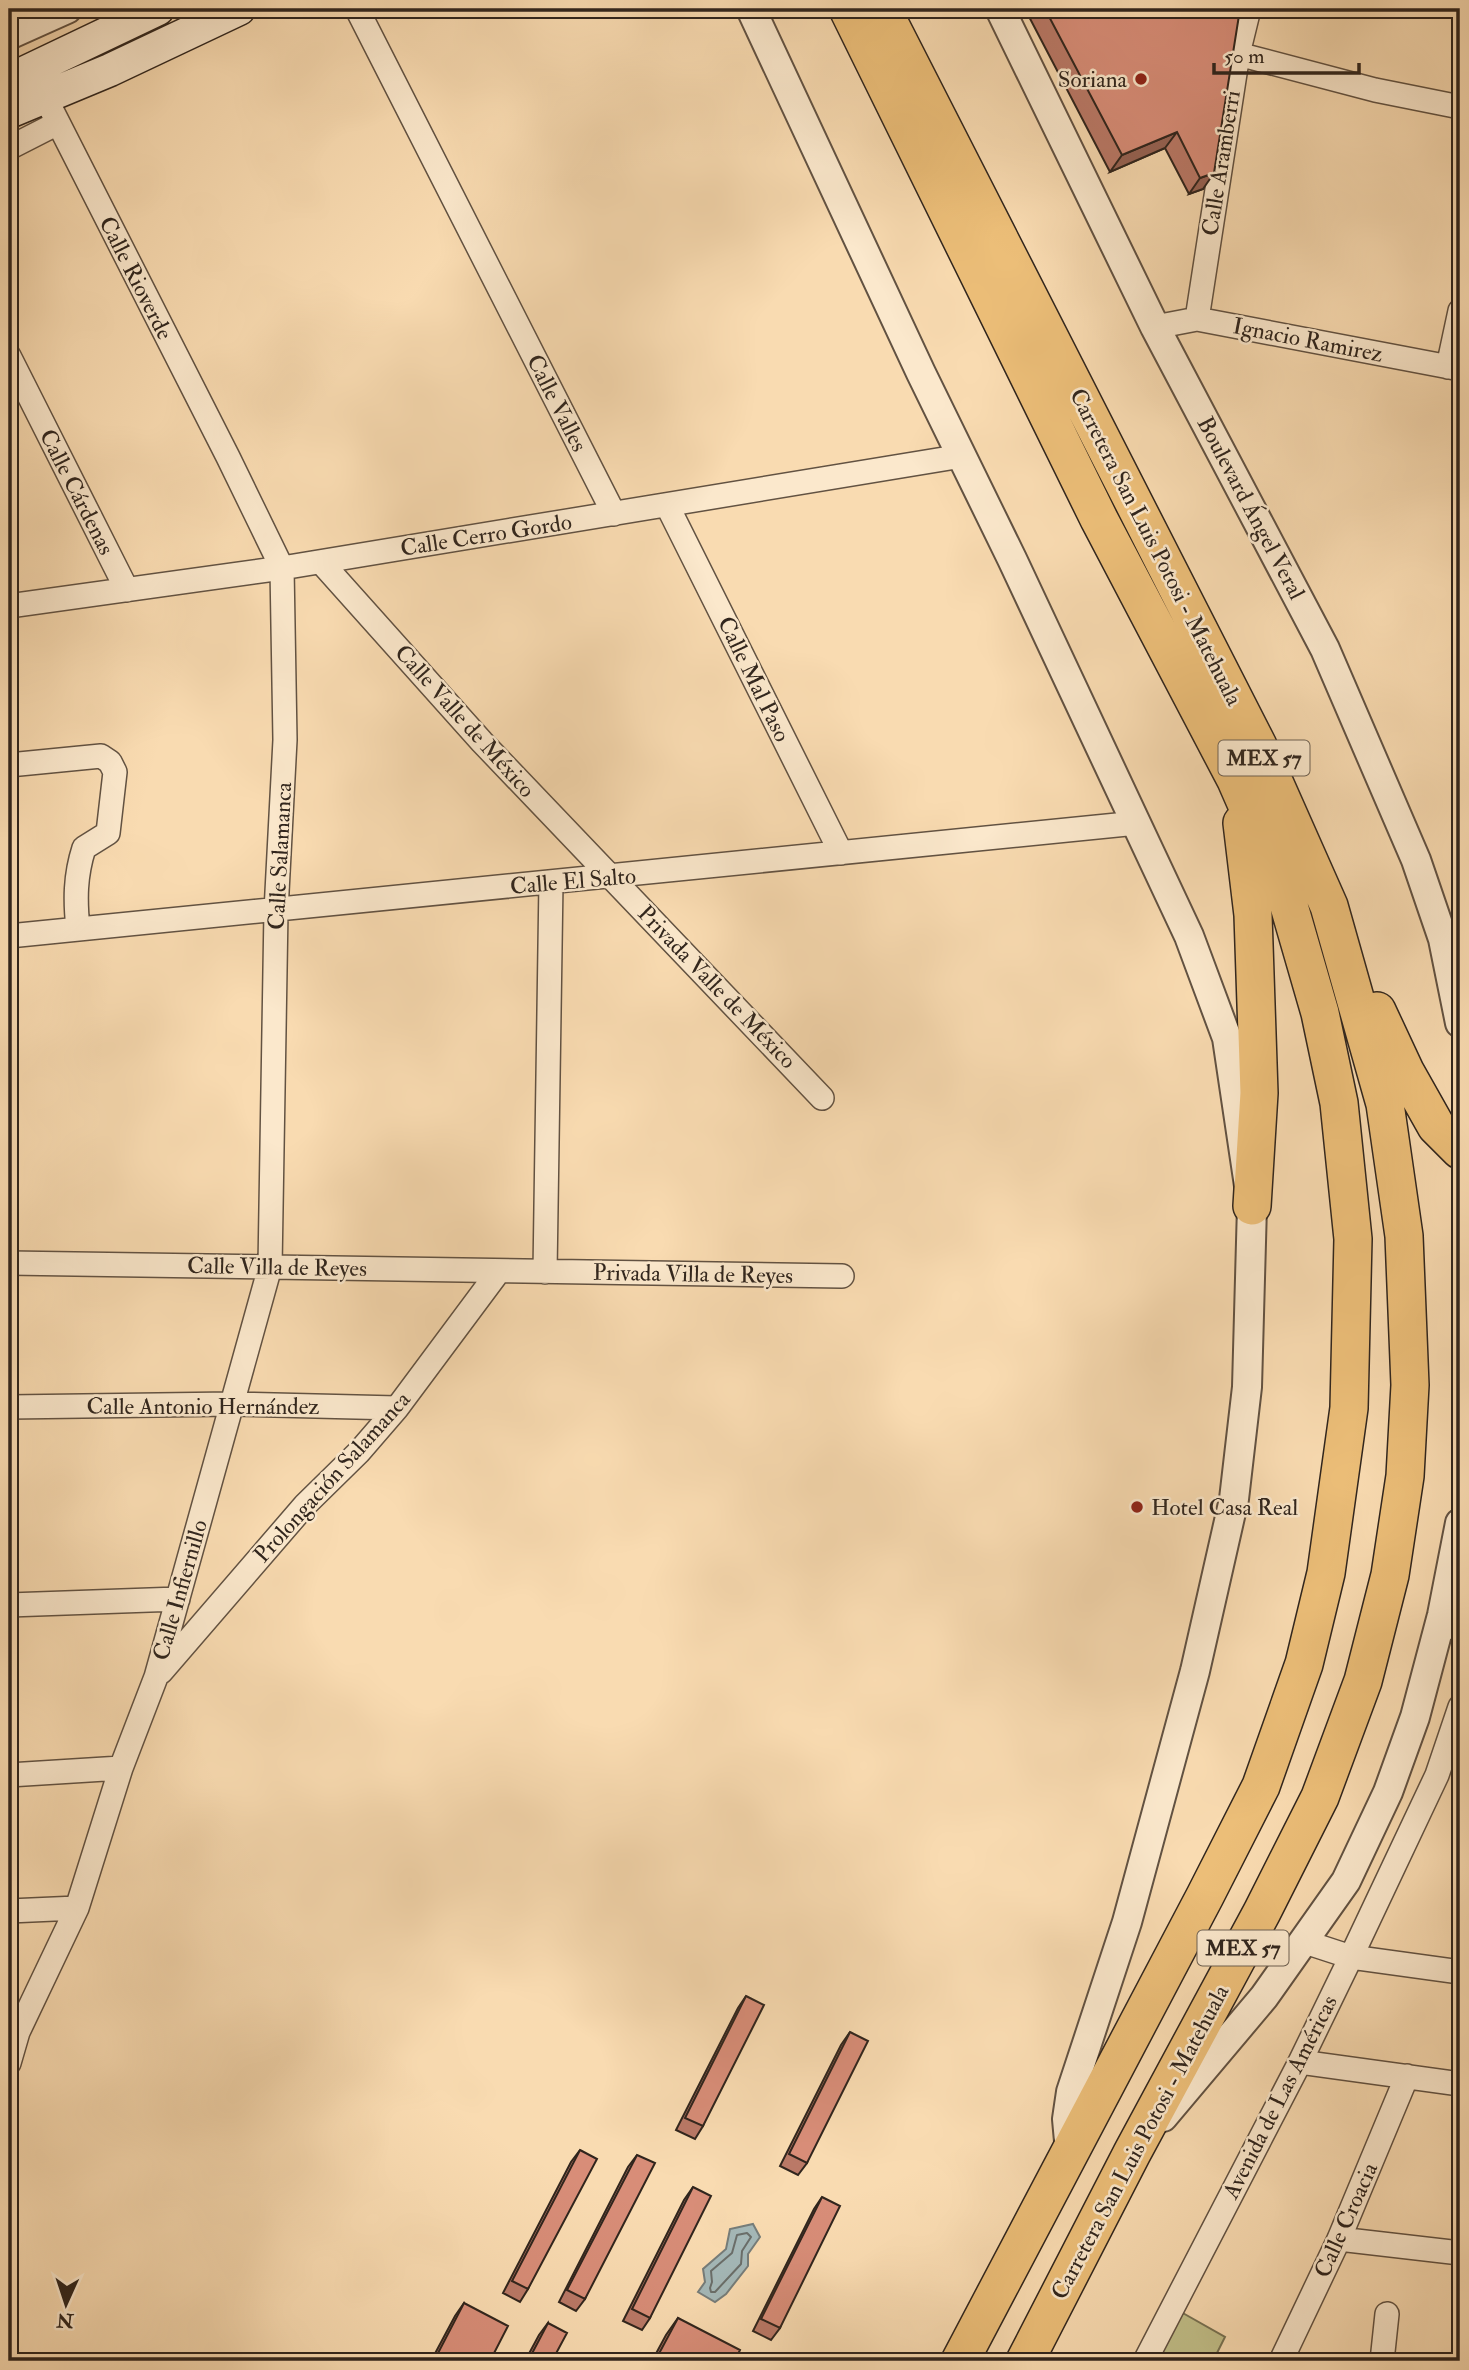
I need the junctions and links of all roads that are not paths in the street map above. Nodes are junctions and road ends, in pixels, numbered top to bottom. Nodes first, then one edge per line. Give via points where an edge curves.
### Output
1 (67, 9) edge
2 (158, 9) edge
3 (239, 9) edge
4 (357, 9) edge
5 (751, 9) edge
6 (1000, 9) edge
7 (1249, 9) edge
8 (860, 12) edge
9 (9, 35) edge
10 (1238, 54) junction
11 (9, 80) edge
12 (1460, 107) edge
13 (51, 110) junction
14 (9, 112) edge
15 (9, 148) edge
16 (1460, 311) edge
17 (1197, 319) junction
18 (1155, 327) junction
19 (9, 356) edge
20 (1454, 368) edge
21 (18, 394) edge
22 (962, 456) junction
23 (228, 457) joint
24 (667, 505) junction
25 (614, 514) junction
26 (321, 562) junction
27 (282, 568) junction
28 (127, 590) junction
29 (9, 606) edge
30 (9, 765) edge
31 (1236, 780) junction
32 (1137, 823) junction
33 (841, 853) junction
34 (611, 877) junction
35 (551, 882) junction
36 (1329, 906) junction
37 (276, 911) junction
38 (78, 929) junction
39 (9, 936) edge
40 (1460, 1023) edge
41 (822, 1098) dead end
42 (1460, 1150) edge
43 (1252, 1206) junction
44 (9, 1263) edge
45 (271, 1267) junction
46 (499, 1270) junction
47 (545, 1272) junction
48 (842, 1276) dead end
49 (232, 1404) junction
50 (9, 1407) edge
51 (397, 1408) junction
52 (1460, 1523) edge
53 (178, 1599) junction
54 (9, 1605) edge
55 (1451, 1624) edge
56 (156, 1677) junction
57 (1460, 1707) edge
58 (121, 1768) junction
59 (9, 1775) edge
60 (77, 1908) junction
61 (9, 1911) edge
62 (1305, 1942) junction
63 (1351, 1957) junction
64 (1460, 1972) edge
65 (1300, 2062) junction
66 (9, 2063) edge
67 (1407, 2077) junction
68 (1460, 2084) edge
69 (1070, 2152) junction
70 (1132, 2153) junction
71 (1339, 2239) junction
72 (1460, 2253) edge
73 (1387, 2314) dead end
74 (960, 2361) edge
75 (1025, 2361) edge
76 (1145, 2361) edge
77 (1281, 2361) edge
78 (1382, 2361) edge

1 - 9 street
2 - 11 main road
3 - 13 main road via 110,70
4 - 25 street, Calle Valles
5 - 22 street
6 - 18 street, Boulevard Ángel Veral
7 - 10 street, Calle Aramberri
8 - 31 highway, Carretera San Luis Potosi - Matehuala / MEX 57 via 1093,507
8 - 36 highway, Carretera San Luis Potosi - Matehuala / MEX 57 via 1258,746
10 - 12 street
10 - 17 street, Calle Aramberri
13 - 14 main road
13 - 15 street
13 - 23 street, Calle Rioverde
16 - 20 street
17 - 18 street, Ignacio Ramirez
17 - 20 street, Ignacio Ramirez
18 - 40 street, Boulevard Ángel Veral via 1325,649 1416,860 1443,939
19 - 21 street, Calle Cárdenas
21 - 28 street, Calle Cárdenas
22 - 24 street, Calle Cerro Gordo
22 - 32 street
23 - 27 street, Calle Salamanca
24 - 25 street, Calle Cerro Gordo
24 - 33 street, Calle Mal Paso
25 - 26 street, Calle Cerro Gordo
26 - 27 street, Calle Cerro Gordo
26 - 34 street, Calle Valle de México
27 - 28 street, Calle Cerro Gordo
27 - 37 street, Calle Salamanca via 285,740
28 - 29 street, Calle Cerro Gordo
30 - 38 street via 101,756 115,772 108,834 84,848 76,872
31 - 43 highway via 1254,915 1259,1093
31 - 69 highway, Carretera San Luis Potosi - Matehuala / MEX 57 via 1285,892 1320,1013 1339,1103 1353,1239 1349,1408 1326,1573 1304,1664 1261,1786
32 - 33 street, Calle El Salto
32 - 43 street via 1189,936 1227,1038
33 - 34 street, Calle El Salto
34 - 35 street, Calle El Salto
34 - 41 street, Privada Valle de México
35 - 37 street, Calle El Salto
35 - 47 street
36 - 42 highway via 1405,1071 1436,1126
36 - 70 highway, Carretera San Luis Potosi - Matehuala / MEX 57 via 1385,1104 1404,1236 1410,1385 1405,1476 1390,1575 1363,1681 1320,1797
37 - 38 street, Calle El Salto
37 - 45 street, Calle Salamanca
38 - 39 street, Calle El Salto
43 - 69 street via 1247,1387 1234,1499 1195,1671 1127,1922 1070,2092
44 - 45 street, Calle Villa de Reyes
45 - 46 street, Calle Villa de Reyes
45 - 49 street, Calle Infiernillo
46 - 47 street, Calle Villa de Reyes
46 - 51 street, Prolongación Salamanca
47 - 48 street, Privada Villa de Reyes
49 - 50 street, Calle Antonio Hernández
49 - 51 street, Calle Antonio Hernández
49 - 53 street, Calle Infiernillo
51 - 56 street, Prolongación Salamanca via 305,1505
52 - 55 street
53 - 54 street
53 - 56 street, Calle Infiernillo
55 - 62 street via 1388,1791 1346,1881
56 - 58 street, Calle Infiernillo
57 - 63 street, Avenida de Las Américas via 1437,1775
58 - 59 street
58 - 60 street, Calle Infiernillo
60 - 61 street
60 - 66 street, Calle Infiernillo via 18,2032
62 - 63 street
62 - 70 street
63 - 64 street
63 - 65 street, Avenida de Las Américas
65 - 67 street
65 - 76 street, Avenida de Las Américas
67 - 68 street
67 - 71 street, Calle Croacia
69 - 74 highway, Carretera San Luis Potosi - Matehuala / MEX 57
70 - 75 highway, Carretera San Luis Potosi - Matehuala / MEX 57
71 - 72 street
71 - 77 street, Calle Croacia
73 - 78 street

